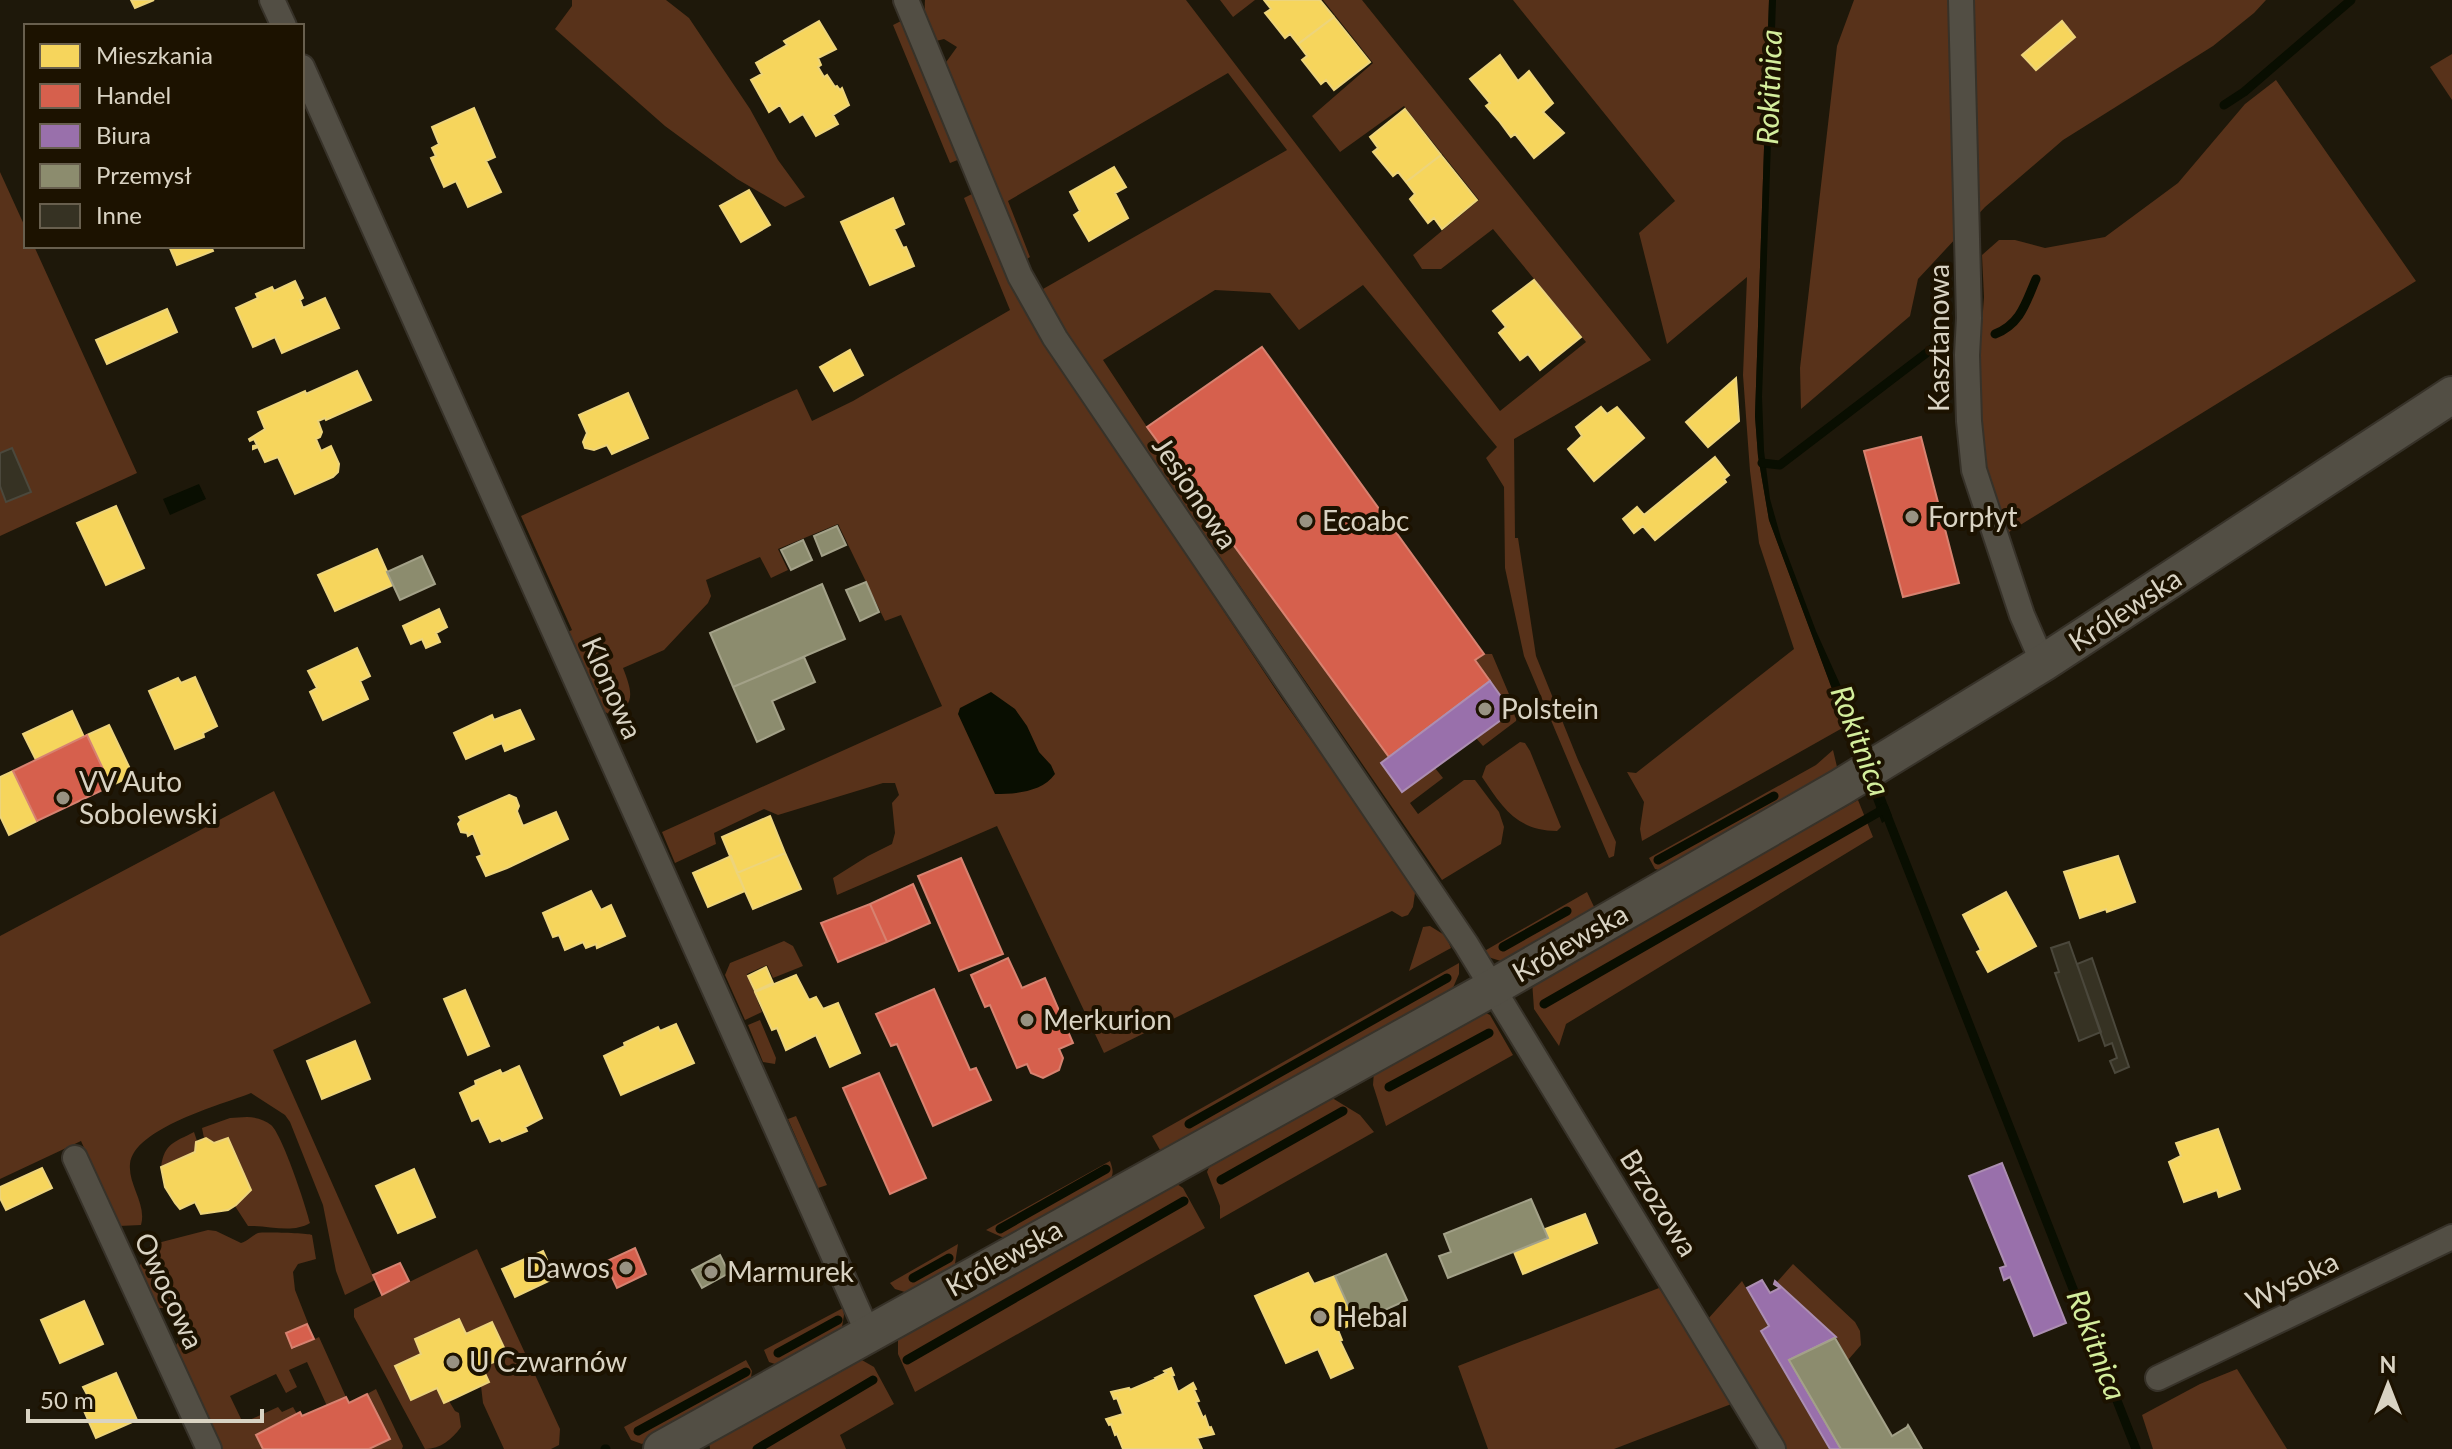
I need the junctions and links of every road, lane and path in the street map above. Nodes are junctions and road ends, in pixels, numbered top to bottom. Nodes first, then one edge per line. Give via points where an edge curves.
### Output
1 (272, 0) edge
2 (906, 0) edge
3 (1961, 0) edge
4 (283, 24) edge
5 (304, 71) edge
6 (2452, 395) edge
7 (2043, 663) junction
8 (1492, 988) junction
9 (75, 1158) dead end
10 (2452, 1237) edge
11 (868, 1333) junction
12 (2158, 1378) dead end
13 (209, 1449) edge
14 (662, 1449) edge
15 (1773, 1449) edge

1 - 4 street
2 - 8 street, Jesionowa via 1020,276 1055,338
3 - 7 street, Kasztanowa via 1967,368 1974,470
5 - 11 street, Klonowa
6 - 7 main road, Królewska
7 - 8 main road, Królewska via 1841,787
8 - 11 main road, Królewska
8 - 15 street, Brzozowa
9 - 13 street, Owocowa
10 - 12 street, Wysoka
11 - 14 main road, Królewska

